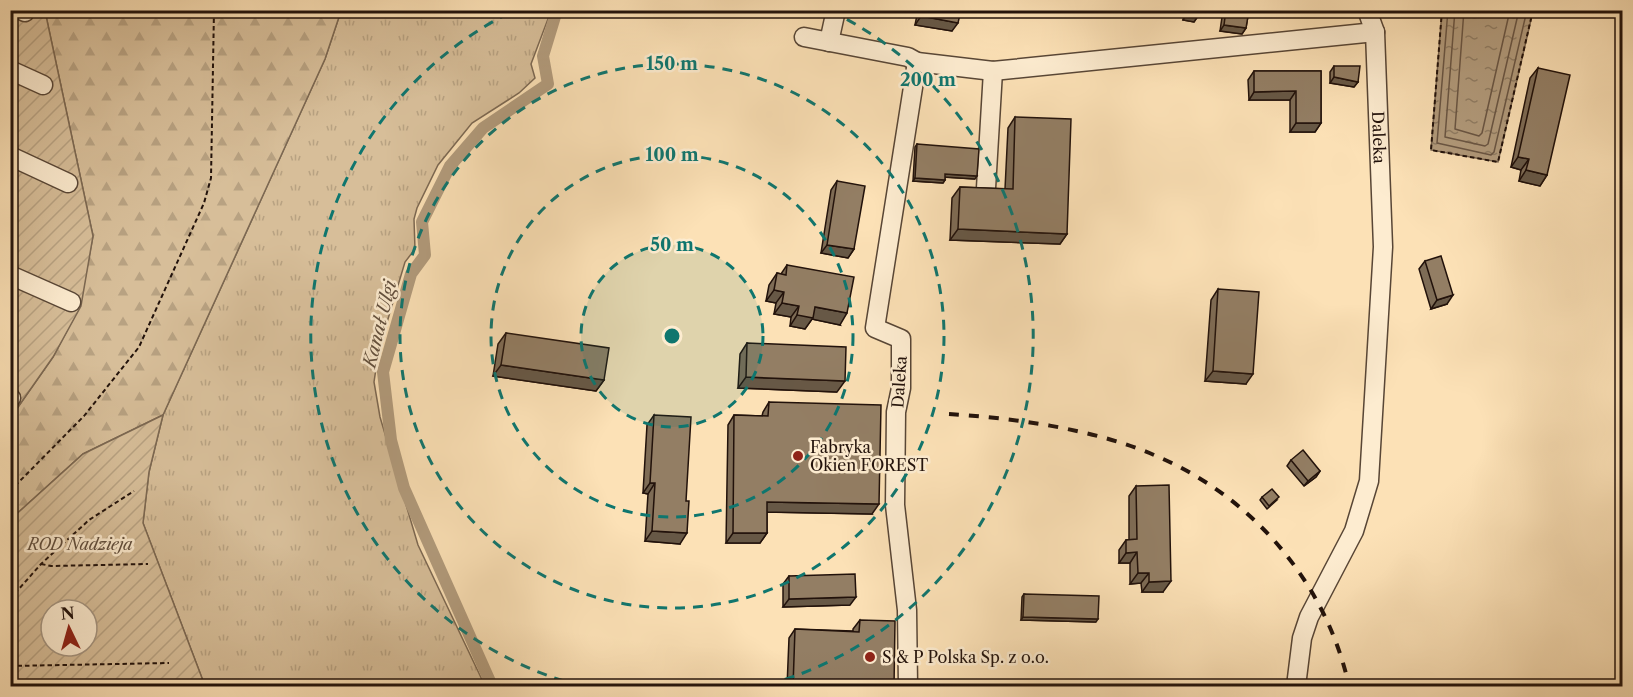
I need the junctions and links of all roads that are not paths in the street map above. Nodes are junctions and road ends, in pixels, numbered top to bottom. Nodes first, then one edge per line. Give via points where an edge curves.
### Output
1 (836, 10) edge
2 (1367, 10) edge
3 (1375, 32) junction
4 (804, 37) dead end
5 (830, 42) junction
6 (917, 62) junction
7 (10, 70) edge
8 (993, 71) junction
9 (43, 85) dead end
10 (10, 156) edge
11 (68, 183) dead end
12 (986, 188) edge
13 (10, 275) edge
14 (71, 302) dead end
15 (908, 687) edge
16 (1296, 687) edge

1 - 5 street
2 - 3 street, Daleka
3 - 8 street
3 - 16 street, Daleka via 1383,247 1369,481 1354,531 1302,638
4 - 5 street
5 - 6 street
6 - 8 street
6 - 15 street, Daleka via 874,328 901,339 895,505 907,610
7 - 9 street
8 - 12 street
10 - 11 street
13 - 14 street

